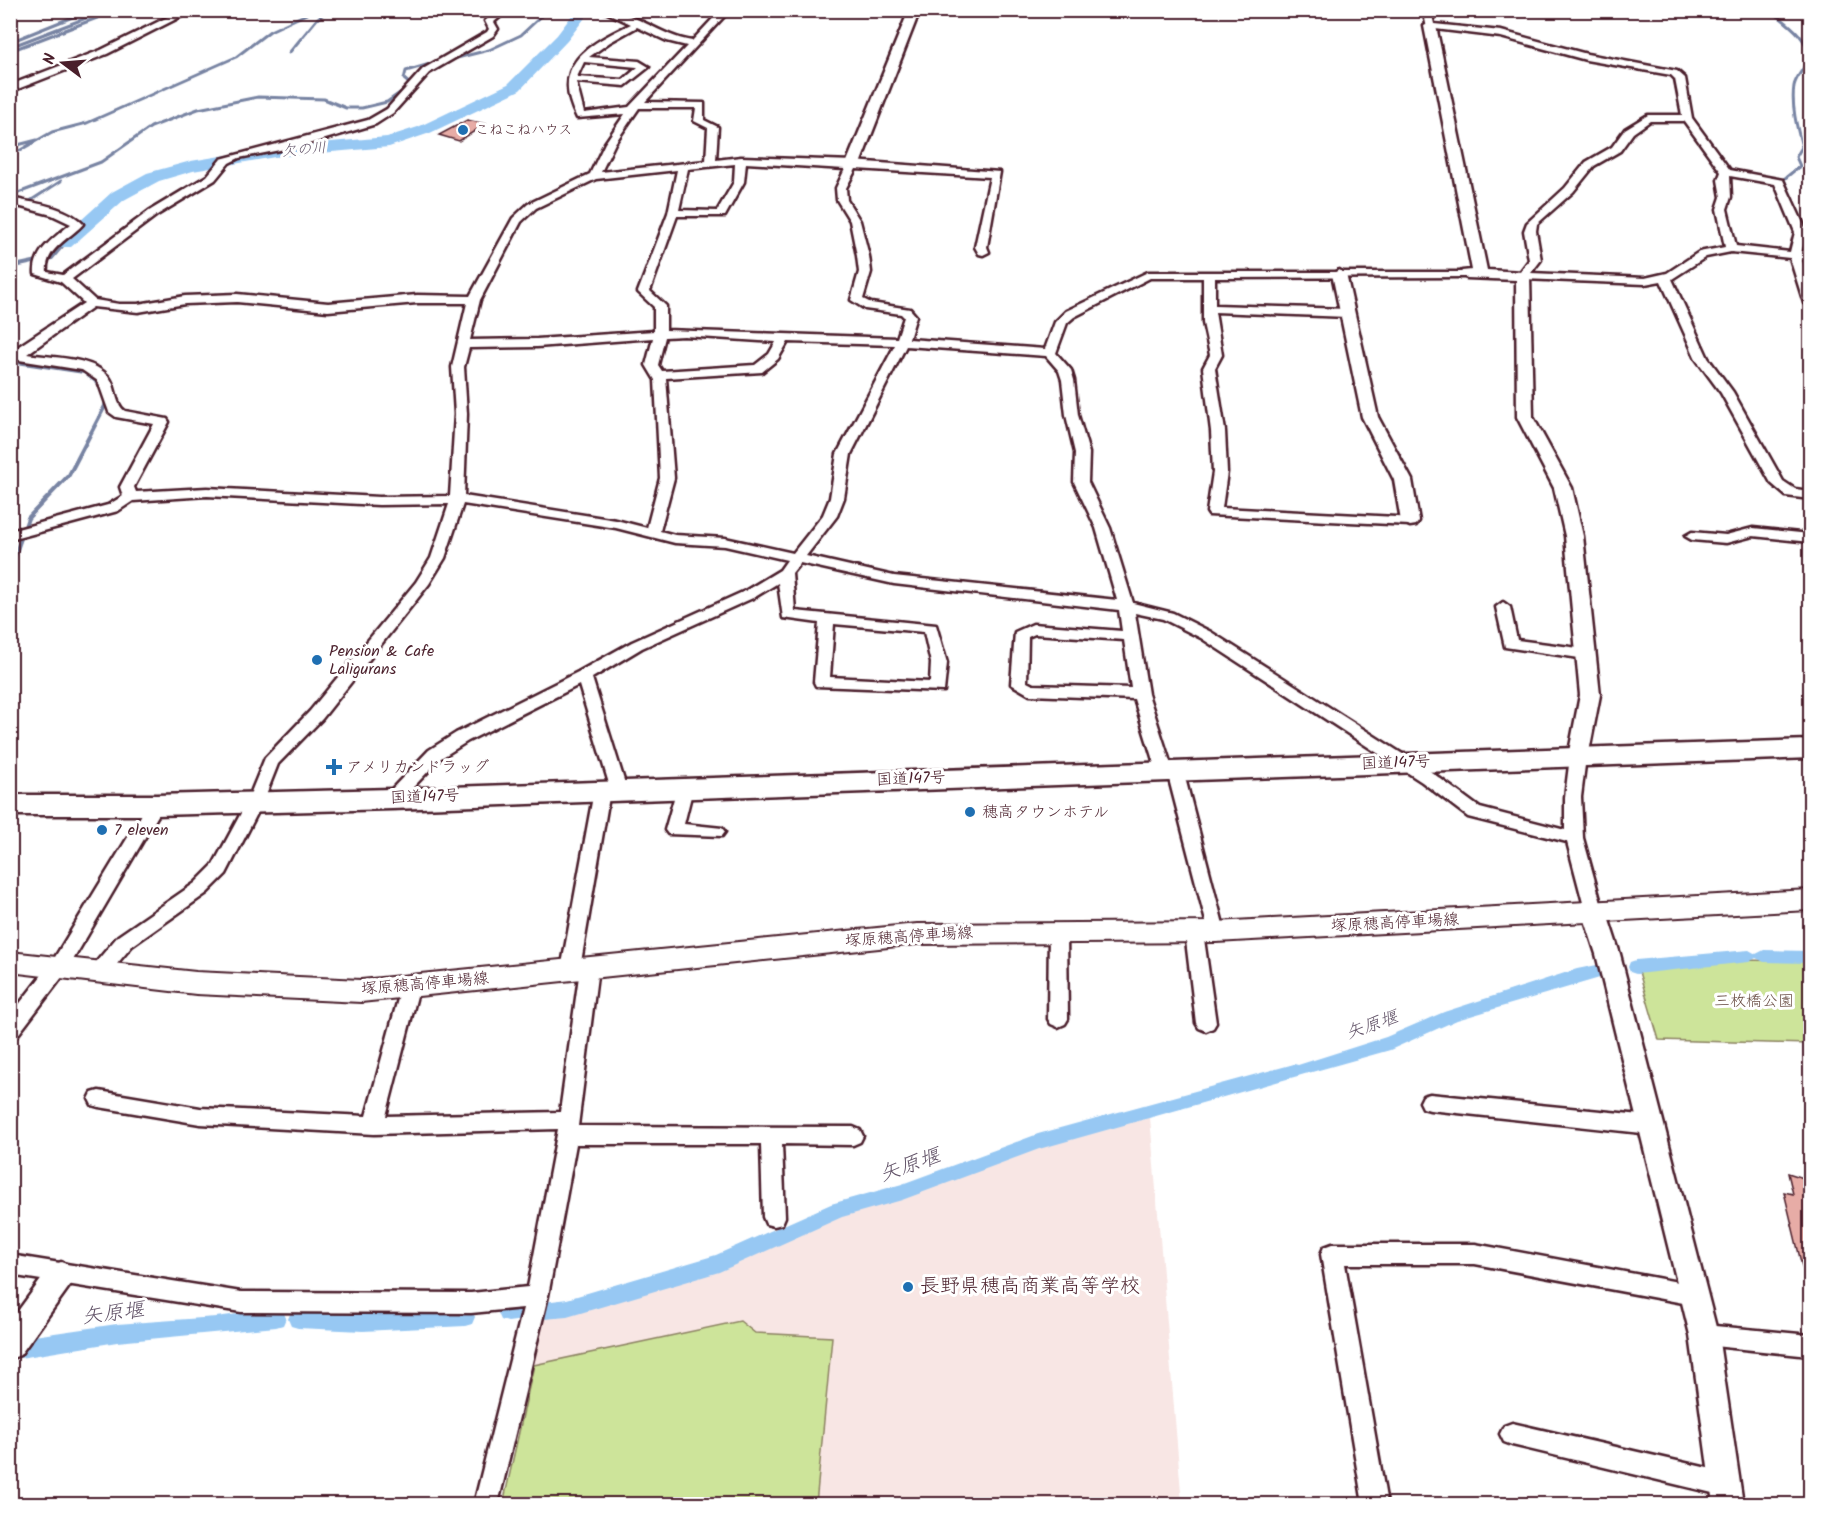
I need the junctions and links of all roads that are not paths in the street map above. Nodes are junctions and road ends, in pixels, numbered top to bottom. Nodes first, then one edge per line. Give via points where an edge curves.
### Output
1 (190, 10) edge
2 (504, 10) edge
3 (605, 10) edge
4 (726, 10) edge
5 (915, 10) edge
6 (1427, 10) edge
7 (635, 24) junction
8 (1430, 26) junction
9 (696, 44) junction
10 (582, 59) junction
11 (571, 79) junction
12 (10, 89) edge
13 (634, 108) junction
14 (1688, 117) junction
15 (741, 160) junction
16 (711, 163) junction
17 (853, 164) junction
18 (683, 166) junction
19 (1726, 172) junction
20 (594, 176) junction
21 (20, 204) edge
22 (673, 213) junction
23 (1794, 215) junction
24 (1810, 217) edge
25 (1731, 249) junction
26 (982, 252) dead end
27 (1795, 256) junction
28 (1810, 257) edge
29 (1474, 273) junction
30 (1209, 274) junction
31 (1339, 274) junction
32 (1523, 276) junction
33 (1665, 277) junction
34 (65, 279) junction
35 (474, 300) junction
36 (91, 303) junction
37 (1810, 303) edge
38 (1210, 309) junction
39 (1348, 313) junction
40 (660, 333) junction
41 (783, 339) junction
42 (902, 343) junction
43 (464, 344) junction
44 (1050, 353) junction
45 (658, 375) junction
46 (1810, 495) edge
47 (130, 496) junction
48 (458, 500) junction
49 (1410, 520) joint
50 (653, 532) junction
51 (10, 536) edge
52 (1692, 536) dead end
53 (1810, 538) edge
54 (794, 560) junction
55 (785, 573) junction
56 (1126, 606) junction
57 (1503, 607) dead end
58 (827, 618) junction
59 (1129, 636) junction
60 (1586, 654) junction
61 (584, 676) junction
62 (1140, 694) junction
63 (1810, 749) edge
64 (1578, 757) junction
65 (1404, 763) junction
66 (1170, 770) junction
67 (685, 788) junction
68 (611, 790) junction
69 (392, 799) junction
70 (255, 802) junction
71 (156, 805) junction
72 (10, 806) edge
73 (716, 832) dead end
74 (1574, 838) junction
75 (1810, 900) edge
76 (1595, 914) junction
77 (1058, 932) junction
78 (1205, 932) junction
79 (10, 962) edge
80 (59, 967) junction
81 (580, 969) junction
82 (99, 972) junction
83 (410, 988) junction
84 (1058, 1019) dead end
85 (1206, 1023) dead end
86 (10, 1031) edge
87 (99, 1099) dead end
88 (1430, 1102) dead end
89 (374, 1125) junction
90 (1651, 1125) junction
91 (568, 1127) junction
92 (771, 1136) junction
93 (853, 1136) dead end
94 (774, 1216) dead end
95 (10, 1265) edge
96 (61, 1275) junction
97 (1694, 1295) junction
98 (537, 1296) junction
99 (1704, 1335) junction
100 (10, 1346) edge
101 (1810, 1346) edge
102 (1512, 1434) dead end
103 (1726, 1494) edge
104 (486, 1504) edge
105 (1375, 1504) edge

1 - 12 street via 104,52
2 - 34 street via 489,21 494,29 490,34 426,71 390,111 372,122 301,143 236,156 222,164 211,178 153,213
3 - 7 street via 625,16
4 - 9 street
5 - 17 street
6 - 8 street
7 - 9 street via 666,39
7 - 10 street
8 - 14 street via 1501,34 1586,57 1674,74 1680,78
8 - 29 street
9 - 13 street
10 - 11 street
10 - 11 street via 644,67 625,83
11 - 13 street via 580,116
13 - 16 street via 701,105 699,121 713,128
13 - 20 street
14 - 19 street
14 - 32 street via 1648,118 1629,131 1616,149 1590,164 1569,190 1532,223 1535,260
15 - 16 street
15 - 17 street
15 - 22 street via 739,182 721,214
16 - 18 street
17 - 26 street via 996,174
17 - 42 street via 841,188 842,200 855,221 865,272 857,300 867,307 908,312
18 - 20 street
18 - 22 street
19 - 23 street via 1779,182
19 - 25 street via 1722,209
20 - 35 street via 532,206 517,220
21 - 34 street via 78,224 41,261 41,274
22 - 40 street via 644,292 660,306
23 - 24 street
23 - 27 street via 1802,232
25 - 27 street
25 - 33 street via 1703,254
27 - 28 street
27 - 37 street
29 - 31 street
29 - 32 street
30 - 31 street
30 - 38 street
30 - 44 street via 1148,275 1132,280 1061,322
31 - 39 street
32 - 33 street via 1646,281
32 - 60 street via 1525,417 1563,488 1574,536
33 - 46 street via 1702,360 1727,392 1778,483 1791,493
34 - 36 street
35 - 36 street via 417,299 328,307 237,298 129,308
35 - 43 street
36 - 47 street via 23,349 19,356 86,367 104,379 114,409 162,422 126,487
38 - 39 street
38 - 49 street via 1216,355 1209,368 1220,472 1214,512
39 - 49 street via 1370,417 1402,480
40 - 41 street
40 - 43 street via 537,343
40 - 45 street via 652,366
41 - 42 street via 845,338
41 - 45 street via 778,352 758,369
42 - 44 street
42 - 54 street via 844,454 830,516
43 - 48 street via 458,367
44 - 56 street via 1065,370 1082,453 1080,482 1103,528
45 - 50 street via 667,478
47 - 48 street via 207,492 379,501
47 - 51 street via 113,508
48 - 50 street
48 - 70 street via 438,558 422,584 323,706 271,762
50 - 54 street via 675,539 725,542
52 - 53 street via 1726,539 1753,532
54 - 55 street
54 - 56 street via 894,580
55 - 58 street via 788,615
55 - 61 street via 750,594 637,645
56 - 59 street
56 - 65 street via 1168,615 1206,635
57 - 60 street via 1510,644
58 - 58 street via 931,628 939,663 938,687 822,682
59 - 62 street
59 - 62 street via 1034,629 1020,635 1018,684 1030,690
60 - 64 street via 1590,695
61 - 68 street
61 - 69 street via 435,754
62 - 66 street
63 - 64 highway, 国道147号
64 - 65 highway, 国道147号
64 - 74 street via 1572,797
65 - 66 highway, 国道147号
65 - 74 street via 1474,813
66 - 67 highway, 国道147号
66 - 78 street
67 - 68 highway, 国道147号
67 - 73 street via 674,830
68 - 69 highway, 国道147号
68 - 81 street
69 - 70 highway, 国道147号
70 - 71 highway, 国道147号
70 - 82 street via 220,869 201,888 125,941
71 - 72 highway, 国道147号
71 - 80 street
74 - 76 street
75 - 76 main road, 塚原穂高停車場線
76 - 78 main road, 塚原穂高停車場線
76 - 90 street
77 - 78 main road, 塚原穂高停車場線
77 - 81 main road, 塚原穂高停車場線 via 917,934
77 - 84 street
78 - 85 street
79 - 80 main road, 塚原穂高停車場線
80 - 82 main road, 塚原穂高停車場線
80 - 86 street
81 - 83 main road, 塚原穂高停車場線
81 - 91 street
82 - 83 main road, 塚原穂高停車場線 via 305,990
83 - 89 street
87 - 89 street via 200,1116
88 - 90 street
89 - 91 street
90 - 97 street
91 - 92 street
91 - 98 street
92 - 93 street
92 - 94 street
95 - 96 street
96 - 98 street via 241,1302 471,1303
96 - 100 street
97 - 99 street
97 - 105 street via 1475,1254 1332,1254
98 - 104 street
99 - 101 street
99 - 103 street
102 - 103 street

